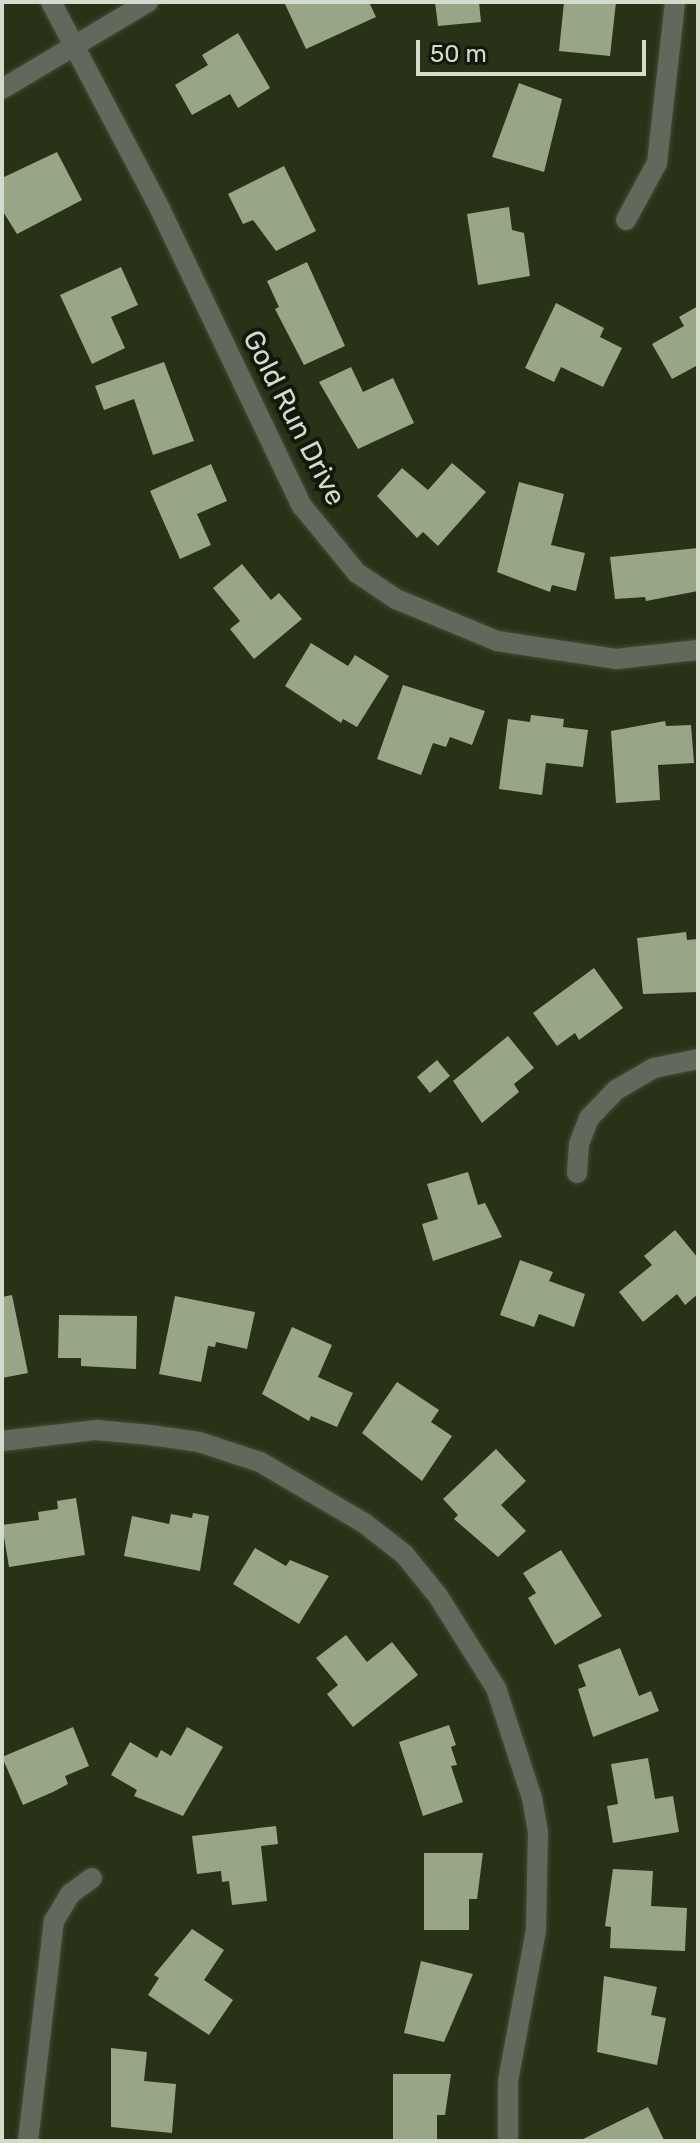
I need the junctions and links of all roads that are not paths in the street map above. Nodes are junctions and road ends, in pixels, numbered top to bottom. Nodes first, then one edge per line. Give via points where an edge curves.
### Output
1 (51, 2) edge
2 (148, 2) edge
3 (675, 2) edge
4 (73, 48) junction
5 (2, 89) edge
6 (626, 220) dead end
7 (698, 650) edge
8 (698, 1059) edge
9 (577, 1173) dead end
10 (2, 1441) edge
11 (92, 1878) dead end
12 (28, 2141) edge
13 (508, 2141) edge

1 - 4 street, Gold Run Drive
2 - 4 street
3 - 6 street via 657,163
4 - 5 street
4 - 7 street, Gold Run Drive via 161,211 302,506 357,573 396,599 497,641 616,659
8 - 9 street via 654,1068 616,1090 589,1118
10 - 13 street via 96,1430 137,1433 199,1442 260,1462 374,1531 404,1554 438,1596 496,1688 538,1832 536,1930 508,2081
11 - 12 street via 70,1894 54,1921

